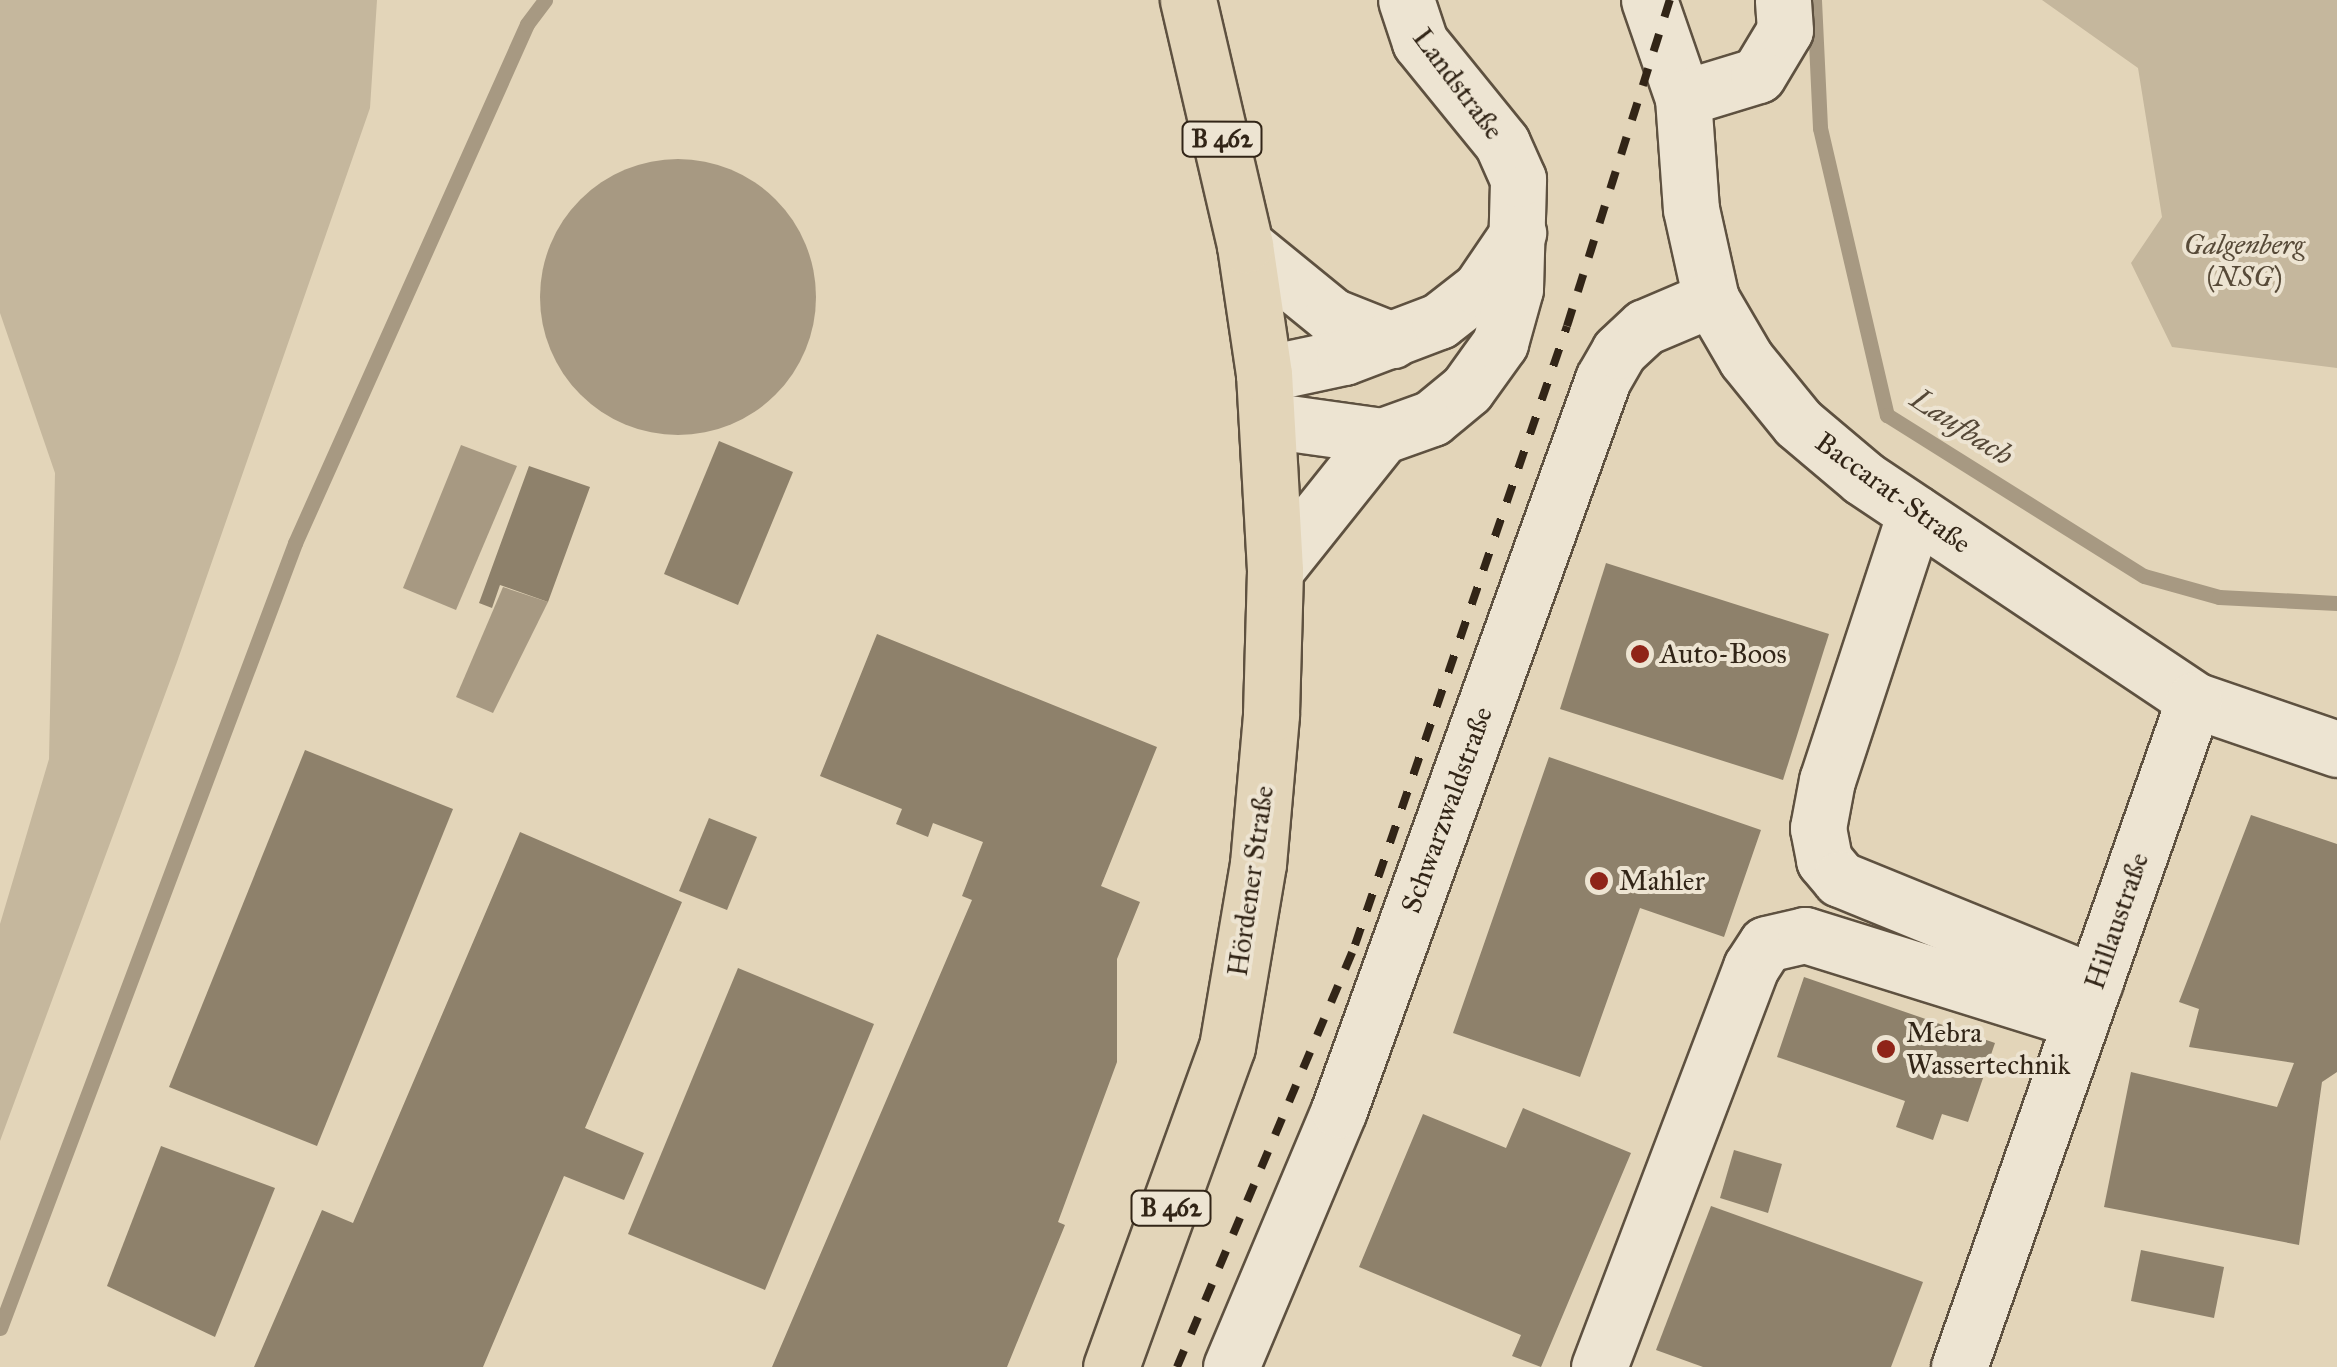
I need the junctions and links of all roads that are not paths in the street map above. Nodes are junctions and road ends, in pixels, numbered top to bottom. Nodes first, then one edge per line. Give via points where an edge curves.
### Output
1 (1188, 0) edge
2 (1406, 0) edge
3 (1648, 0) edge
4 (1784, 0) edge
5 (1684, 98) junction
6 (1522, 226) junction
7 (1246, 245) junction
8 (1711, 299) junction
9 (1392, 340) junction
10 (1266, 397) junction
11 (1382, 436) junction
12 (1915, 513) junction
13 (1276, 570) junction
14 (2194, 700) junction
15 (2337, 750) edge
16 (2088, 1002) junction
17 (1111, 1367) edge
18 (1230, 1367) edge
19 (1599, 1367) edge
20 (1959, 1367) edge

1 - 7 main road, B 462
2 - 6 street, Landstraße via 1420,42 1502,142 1518,179
3 - 5 street, Baccarat-Straße
4 - 5 street via 1786,30 1758,75
5 - 8 street, Baccarat-Straße via 1691,208
6 - 9 street via 1480,290 1438,321
6 - 11 street, Landstraße via 1516,290 1500,343 1467,389 1432,418
7 - 9 street via 1332,316
7 - 10 main road, B 462
8 - 12 street, Baccarat-Straße via 1746,359 1798,423
8 - 18 street, Schwarzwaldstraße via 1645,326 1618,351 1603,378 1339,1110
9 - 10 street
10 - 11 street, Landstraße
10 - 13 main road, Hördener Straße / B 462
11 - 13 street
12 - 14 street, Baccarat-Straße
12 - 16 street via 1827,780 1818,828 1824,860 1840,879
13 - 17 main road, Hördener Straße / B 462 via 1258,864 1227,1047
14 - 15 street, Baccarat-Straße
14 - 16 street, Hillaustraße
16 - 19 street via 1805,935 1766,944 1751,967
16 - 20 street, Hillaustraße

